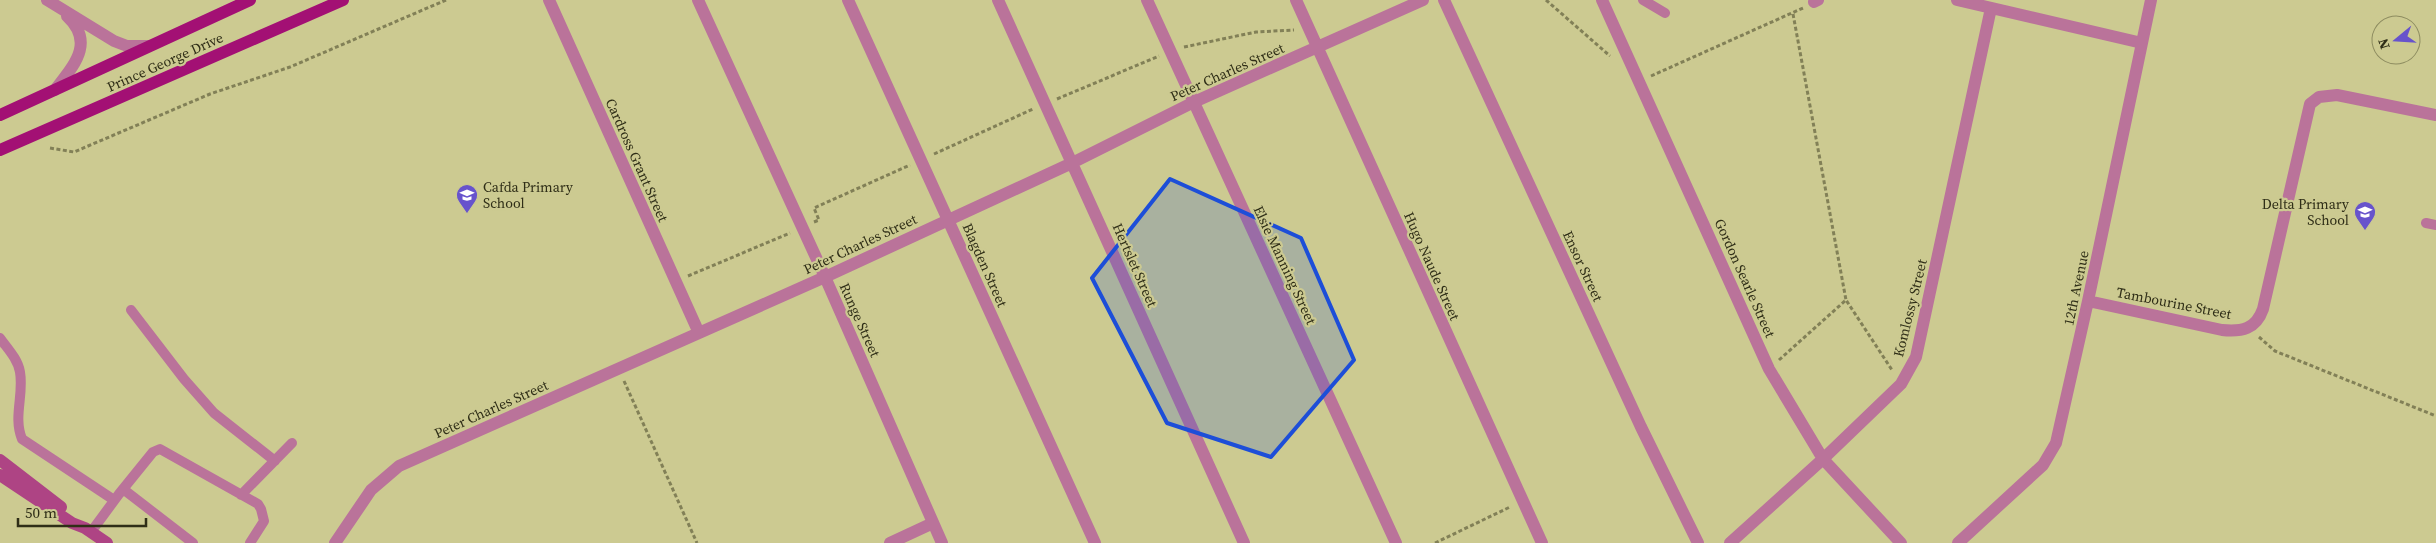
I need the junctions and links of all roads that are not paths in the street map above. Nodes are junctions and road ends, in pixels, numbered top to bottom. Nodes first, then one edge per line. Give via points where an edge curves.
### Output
1 (250, 0) edge
2 (342, 0) edge
3 (549, 0) edge
4 (698, 0) edge
5 (848, 0) edge
6 (998, 0) edge
7 (1147, 0) edge
8 (1296, 0) edge
9 (1423, 0) edge
10 (1444, 0) edge
11 (1602, 0) edge
12 (1643, 0) edge
13 (1957, 0) edge
14 (2151, 0) edge
15 (53, 4) edge
16 (1991, 8) junction
17 (1665, 13) dead end
18 (2142, 43) junction
19 (148, 46) junction
20 (1318, 47) junction
21 (54, 90) junction
22 (1194, 102) junction
23 (0, 115) edge
24 (2436, 115) edge
25 (0, 151) edge
26 (1072, 163) junction
27 (948, 219) junction
28 (825, 277) junction
29 (2088, 301) junction
30 (131, 310) dead end
31 (699, 333) junction
32 (0, 338) edge
33 (292, 443) dead end
34 (1823, 459) junction
35 (0, 460) edge
36 (275, 462) junction
37 (0, 475) edge
38 (123, 489) junction
39 (241, 495) junction
40 (114, 500) junction
41 (933, 523) junction
42 (88, 530) junction
43 (107, 543) edge
44 (193, 543) edge
45 (250, 543) edge
46 (335, 543) edge
47 (890, 543) edge
48 (942, 543) edge
49 (1095, 543) edge
50 (1244, 543) edge
51 (1396, 543) edge
52 (1542, 543) edge
53 (1698, 543) edge
54 (1730, 543) edge
55 (1901, 543) edge
56 (1958, 543) edge

1 - 19 main road, Prince George Drive
2 - 25 main road, Prince George Drive
3 - 31 street, Cardross Grant Street
4 - 28 street, Runge Street
5 - 27 street, Blagden Street
6 - 26 street, Hertslet Street
7 - 22 street, Elsie Manning Street
8 - 20 street, Hugo Naude Street
9 - 20 street, Peter Charles Street
10 - 53 street, Ensor Street
11 - 34 street, Gordon Searle Street via 1769,369
12 - 17 lane
13 - 16 street
14 - 18 street, 12th Avenue
15 - 19 street via 114,41 127,46
15 - 21 street via 78,28 81,45 73,66
16 - 18 street
16 - 34 street, Komlossy Street via 1916,357 1901,384
18 - 29 street, 12th Avenue
19 - 21 main road, Prince George Drive
20 - 22 street, Peter Charles Street
20 - 52 street, Hugo Naude Street
21 - 23 main road, Prince George Drive
22 - 26 street, Peter Charles Street
22 - 51 street, Elsie Manning Street
24 - 29 street, Tambourine Street via 2337,95 2319,97 2310,104 2264,309 2249,328 2222,330
26 - 27 street, Peter Charles Street
26 - 50 street, Hertslet Street
27 - 28 street, Peter Charles Street
27 - 49 street, Blagden Street
28 - 31 street, Peter Charles Street
28 - 41 street, Runge Street
29 - 56 street, 12th Avenue via 2053,449 2034,474
30 - 36 lane via 214,412
31 - 46 street, Peter Charles Street via 399,466 370,490
32 - 40 lane via 20,371 17,418 22,439
33 - 36 lane
34 - 54 street, Komlossy Street
34 - 55 street, Gordon Searle Street
35 - 42 main road
36 - 39 lane
37 - 42 main road via 72,524
38 - 39 lane via 153,452 160,449
38 - 40 lane
38 - 44 lane
39 - 45 lane via 258,504 264,515 262,526
40 - 42 lane
41 - 47 street
41 - 48 street, Runge Street
42 - 43 main road

